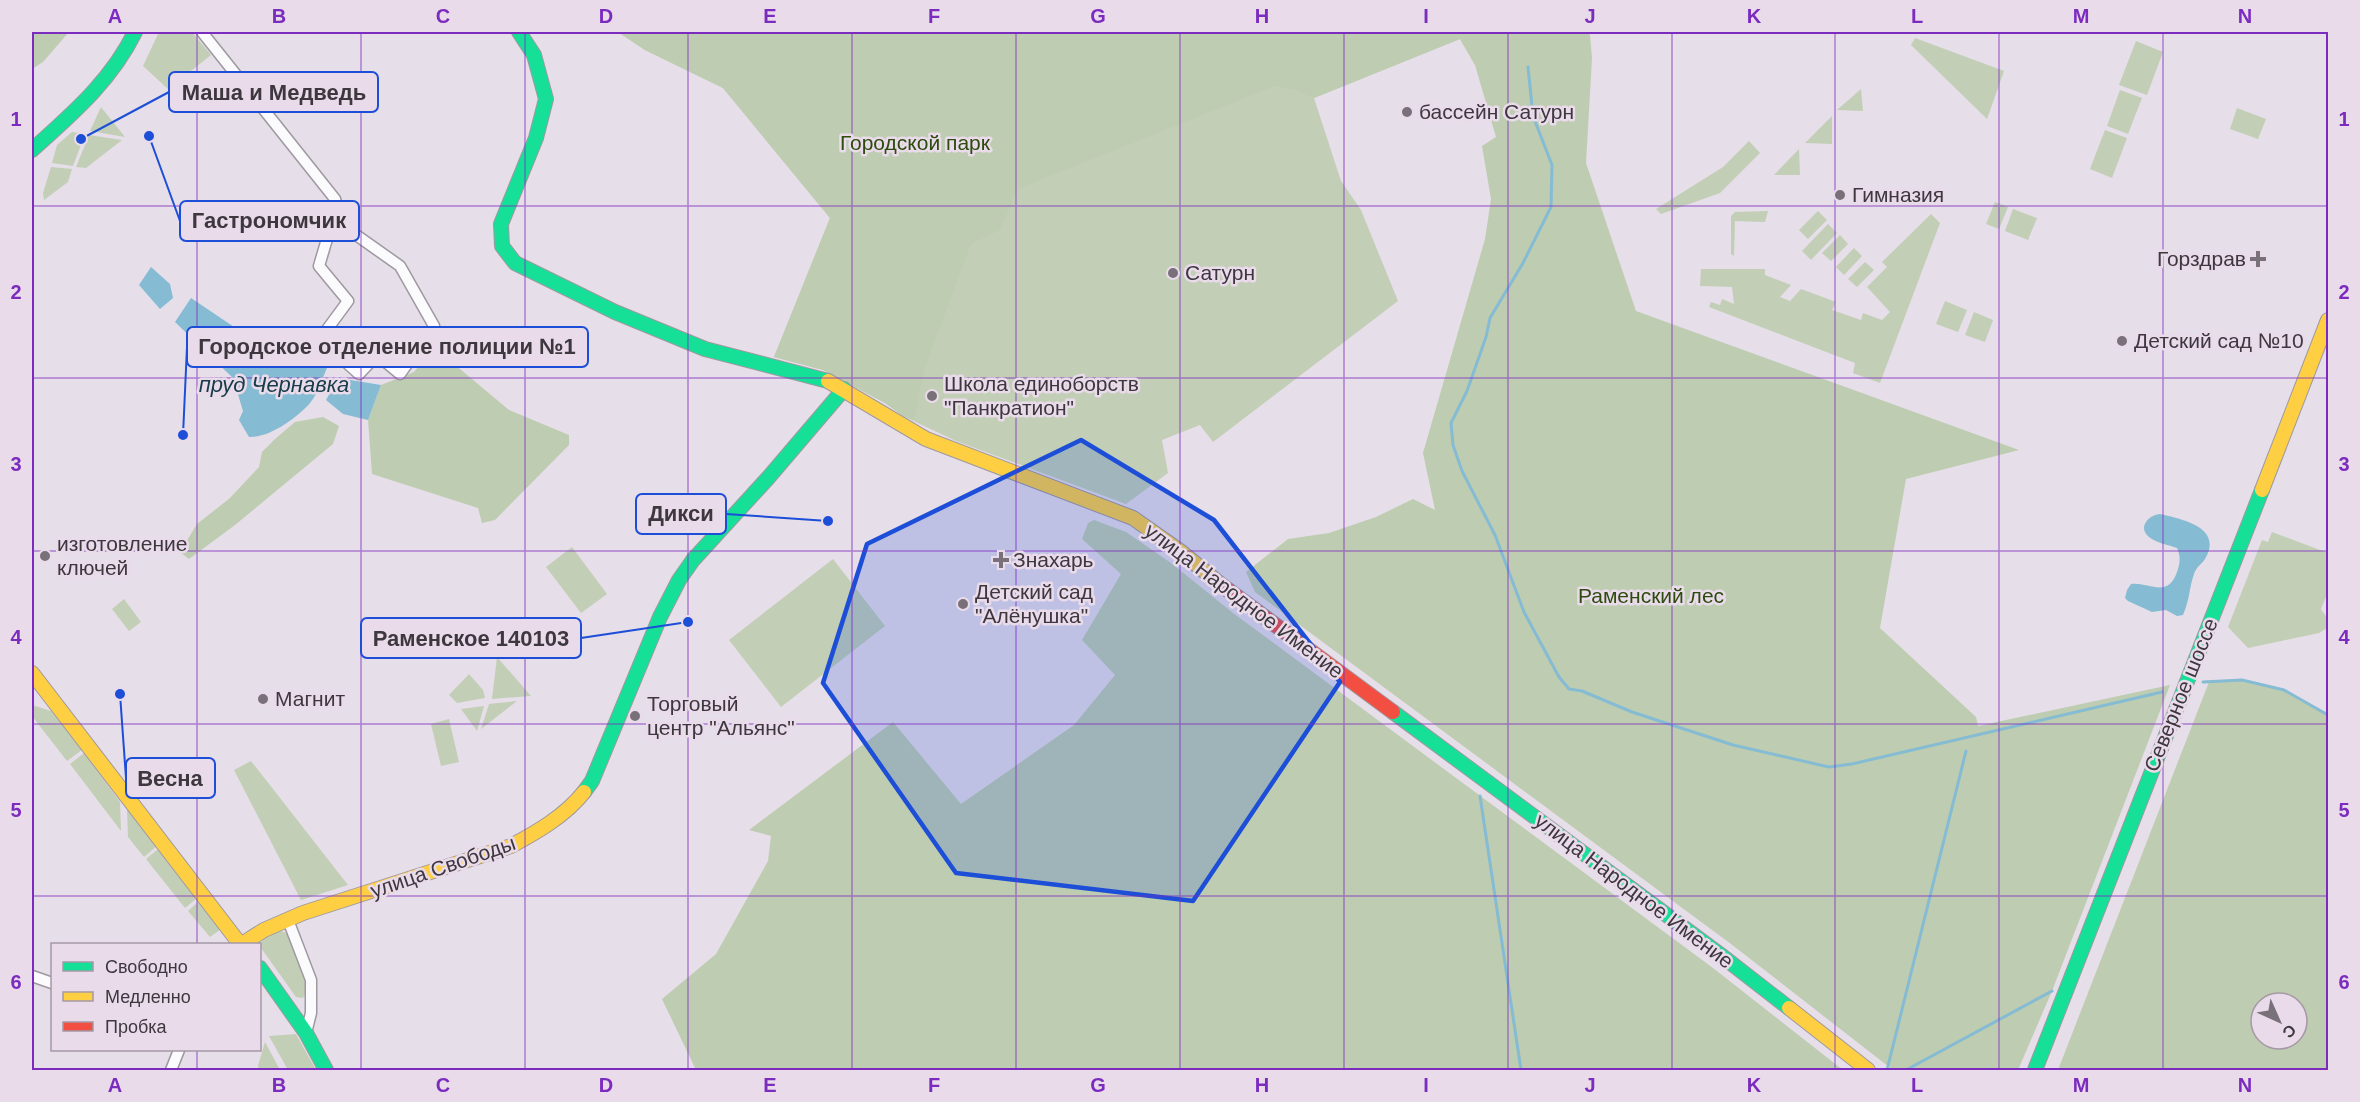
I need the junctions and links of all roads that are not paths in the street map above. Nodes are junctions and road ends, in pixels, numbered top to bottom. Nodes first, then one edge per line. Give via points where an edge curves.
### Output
1 (135, 32) edge
2 (202, 32) edge
3 (519, 32) edge
4 (32, 150) edge
5 (342, 225) junction
6 (2328, 320) edge
7 (844, 389) junction
8 (32, 673) edge
9 (288, 920) junction
10 (239, 943) edge
11 (244, 943) edge
12 (261, 969) edge
13 (32, 976) edge
14 (51, 983) edge
15 (306, 1033) junction
16 (179, 1051) edge
17 (171, 1071) edge
18 (326, 1071) edge
19 (1868, 1071) edge
20 (2035, 1071) edge

1 - 4 street via 117,67 96,93
2 - 5 street via 334,199
3 - 7 street, улица Народное Имение via 534,55 546,99 536,138 501,224 502,246 515,263 660,332 705,349 825,379
5 - 5 street via 400,266 434,326 400,374 376,355 359,374 321,339 348,301 319,266 327,239
6 - 20 street, Северное шоссе
7 - 9 street, улица Свободы via 679,580 592,781 563,813 511,846
7 - 19 street, улица Народное Имение via 926,439 1132,518 1722,956
8 - 10 street
9 - 11 street, улица Свободы
9 - 15 street via 311,980 311,1013
12 - 15 street
13 - 14 street
15 - 18 street
16 - 17 street

